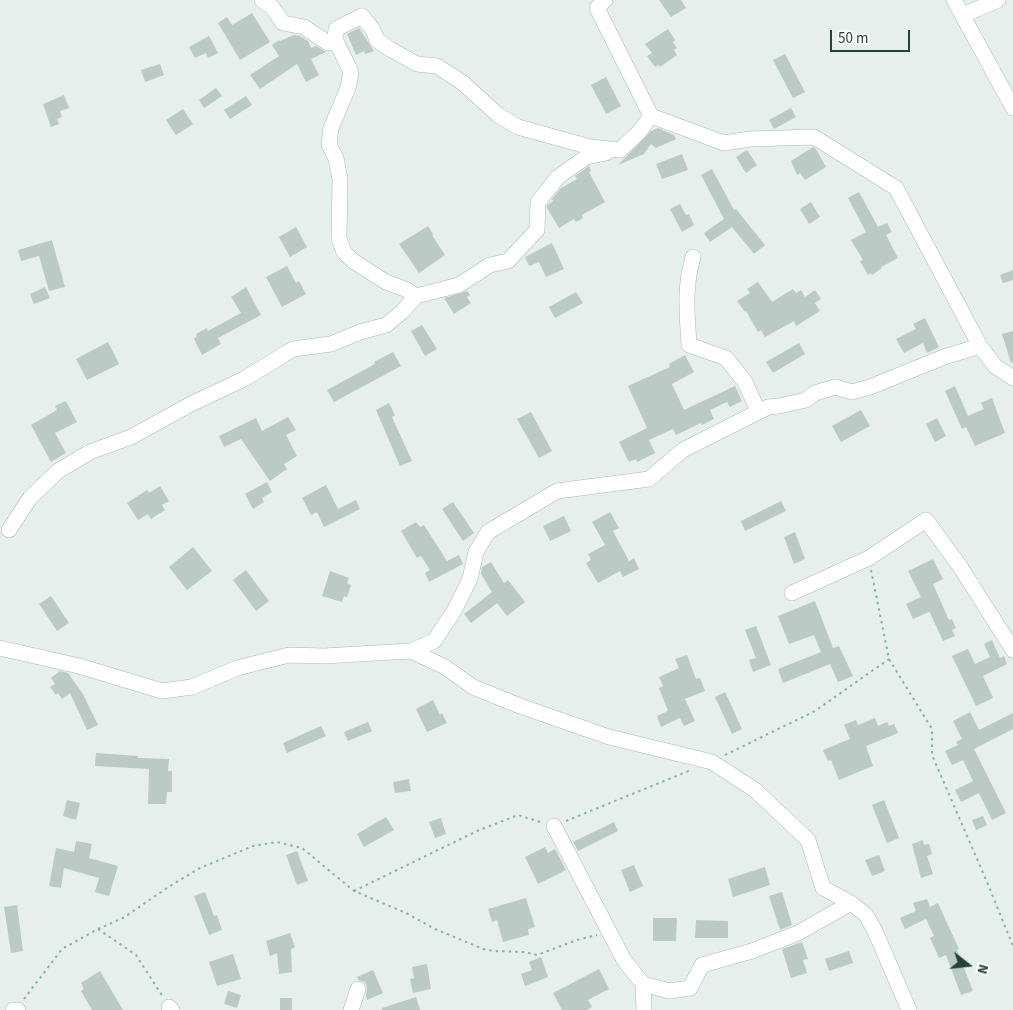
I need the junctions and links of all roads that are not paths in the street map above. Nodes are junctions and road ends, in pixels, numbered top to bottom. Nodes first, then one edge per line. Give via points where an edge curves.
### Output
1 (262, 0) edge
2 (605, 0) edge
3 (954, 0) edge
4 (998, 0) edge
5 (963, 15) junction
6 (335, 40) junction
7 (1013, 108) edge
8 (651, 116) junction
9 (620, 150) junction
10 (693, 257) dead end
11 (416, 296) junction
12 (980, 346) junction
13 (1013, 378) edge
14 (758, 411) junction
15 (9, 530) dead end
16 (792, 593) dead end
17 (0, 648) edge
18 (1013, 650) edge
19 (411, 651) junction
20 (554, 826) road end
21 (851, 903) junction
22 (644, 984) junction
23 (358, 989) dead end
24 (351, 1010) edge
25 (644, 1010) edge
26 (910, 1010) edge

1 - 6 street via 283,23 304,27 328,43
2 - 8 street via 597,8
3 - 5 street
4 - 5 street
5 - 7 street
6 - 9 street via 336,29 362,16 377,40 417,64 437,66 518,127 590,147
6 - 11 street via 351,72 348,88 331,128 329,145 336,158 340,179 339,239 344,252 354,261 386,282
8 - 9 street
8 - 12 street via 724,143 814,137 896,188
9 - 11 street via 586,157 558,177 538,202 537,230 508,261 490,265 459,284
10 - 14 street via 687,278 686,300 689,345 726,358 745,382
11 - 15 street via 386,325 331,344 293,349 244,379 131,437 90,452 58,471 30,498
12 - 13 street via 995,366
12 - 14 street via 870,387 852,392 835,387 814,393 806,400
14 - 19 street via 683,450 649,479 558,490 488,532 476,552 470,579 454,611 434,641
16 - 18 street via 869,558 926,520
17 - 19 street via 79,666 162,691 192,687 237,668 289,656
19 - 21 street via 445,667 472,687 520,706 609,737 712,762 755,790 808,840 823,888
20 - 22 street via 624,960
21 - 22 street via 798,933 752,951 702,964 690,988 669,991
21 - 26 street via 866,915
22 - 25 street
23 - 24 street

